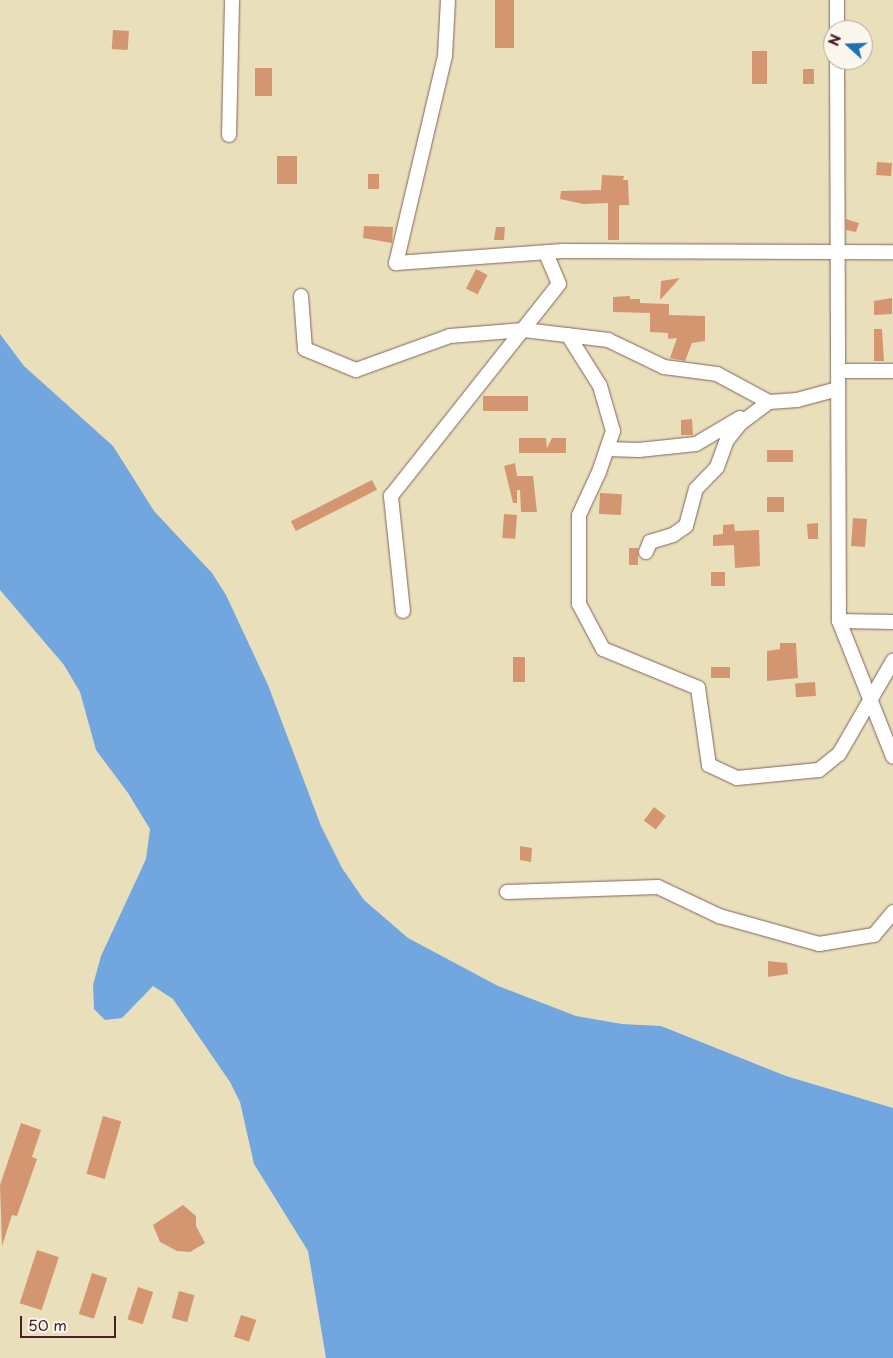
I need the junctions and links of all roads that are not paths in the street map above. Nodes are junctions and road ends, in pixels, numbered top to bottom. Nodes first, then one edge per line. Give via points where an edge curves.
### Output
1 (232, 0) edge
2 (448, 0) edge
3 (837, 0) edge
4 (837, 20) edge
5 (837, 70) edge
6 (229, 134) dead end
7 (838, 252) junction
8 (893, 252) edge
9 (546, 253) junction
10 (301, 296) dead end
11 (524, 330) junction
12 (568, 335) junction
13 (838, 371) junction
14 (893, 371) edge
15 (838, 389) junction
16 (769, 402) junction
17 (607, 449) junction
18 (646, 552) dead end
19 (403, 611) dead end
20 (840, 621) junction
21 (893, 622) edge
22 (893, 661) edge
23 (872, 700) junction
24 (893, 757) edge
25 (507, 892) dead end
26 (893, 912) edge

1 - 6 street
2 - 9 street via 445,56 396,263
3 - 4 street
5 - 7 street
7 - 8 street
7 - 9 street
7 - 13 street
9 - 11 street via 559,284
10 - 11 street via 305,349 356,370 450,336
11 - 12 street
11 - 19 street via 391,496
12 - 16 street via 608,340 664,367 717,374
12 - 17 street via 600,386 613,431
13 - 14 street
13 - 15 street
15 - 16 street via 797,400
15 - 20 street
16 - 17 street via 696,444 639,450
16 - 18 street via 741,423 727,440 717,467 696,489 686,526 673,535 650,542
17 - 23 street via 579,515 578,604 603,648 698,688 709,765 737,778 818,770 839,754
20 - 21 street
20 - 23 street
22 - 23 street
23 - 24 street
25 - 26 street via 658,887 719,916 819,944 874,935

